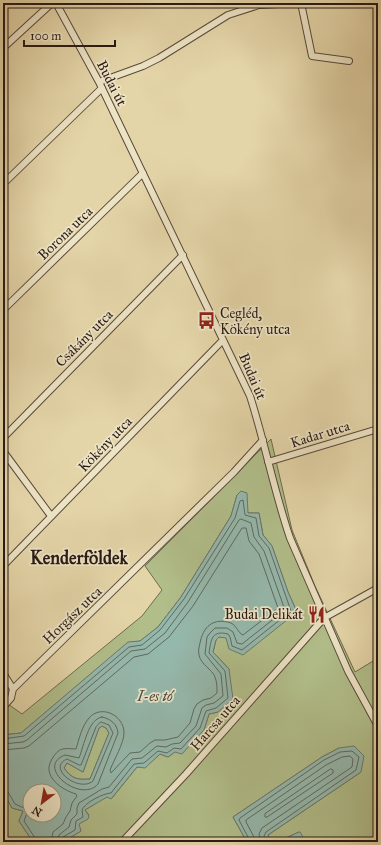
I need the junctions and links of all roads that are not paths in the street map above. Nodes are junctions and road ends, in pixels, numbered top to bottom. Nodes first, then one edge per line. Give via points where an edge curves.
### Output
1 (52, 3) edge
2 (56, 3) edge
3 (249, 3) edge
4 (298, 3) edge
5 (301, 3) edge
6 (259, 5) junction
7 (3, 48) edge
8 (349, 61) dead end
9 (99, 82) junction
10 (102, 88) junction
11 (143, 173) junction
12 (3, 184) edge
13 (183, 255) junction
14 (3, 310) edge
15 (224, 340) junction
16 (378, 429) edge
17 (3, 438) edge
18 (263, 440) junction
19 (3, 451) edge
20 (268, 462) junction
21 (51, 516) junction
22 (3, 566) edge
23 (378, 588) edge
24 (324, 618) junction
25 (3, 673) edge
26 (14, 689) junction
27 (3, 707) edge
28 (378, 726) edge
29 (122, 842) edge

1 - 7 street
2 - 9 street, Budai út
3 - 6 street
4 - 6 street
5 - 8 street via 312,56
6 - 9 street via 228,15 143,66
9 - 10 street, Budai út
10 - 11 street, Budai út
10 - 12 street
11 - 13 street, Budai út
11 - 14 street, Borona utca
13 - 15 street, Budai út
13 - 17 street, Csákány utca
15 - 18 street, Budai út via 250,396
15 - 21 street, Kökény utca
16 - 20 street, Kadar utca
18 - 20 street, Budai út
18 - 26 street, Horgász utca via 234,472
19 - 21 street
20 - 24 street, Budai út via 290,538
21 - 22 street, Kökény utca
23 - 24 street, Harcsa utca
24 - 28 street, Budai út via 348,671
24 - 29 street, Harcsa utca
25 - 26 street
26 - 27 street, Horgász utca via 11,698

